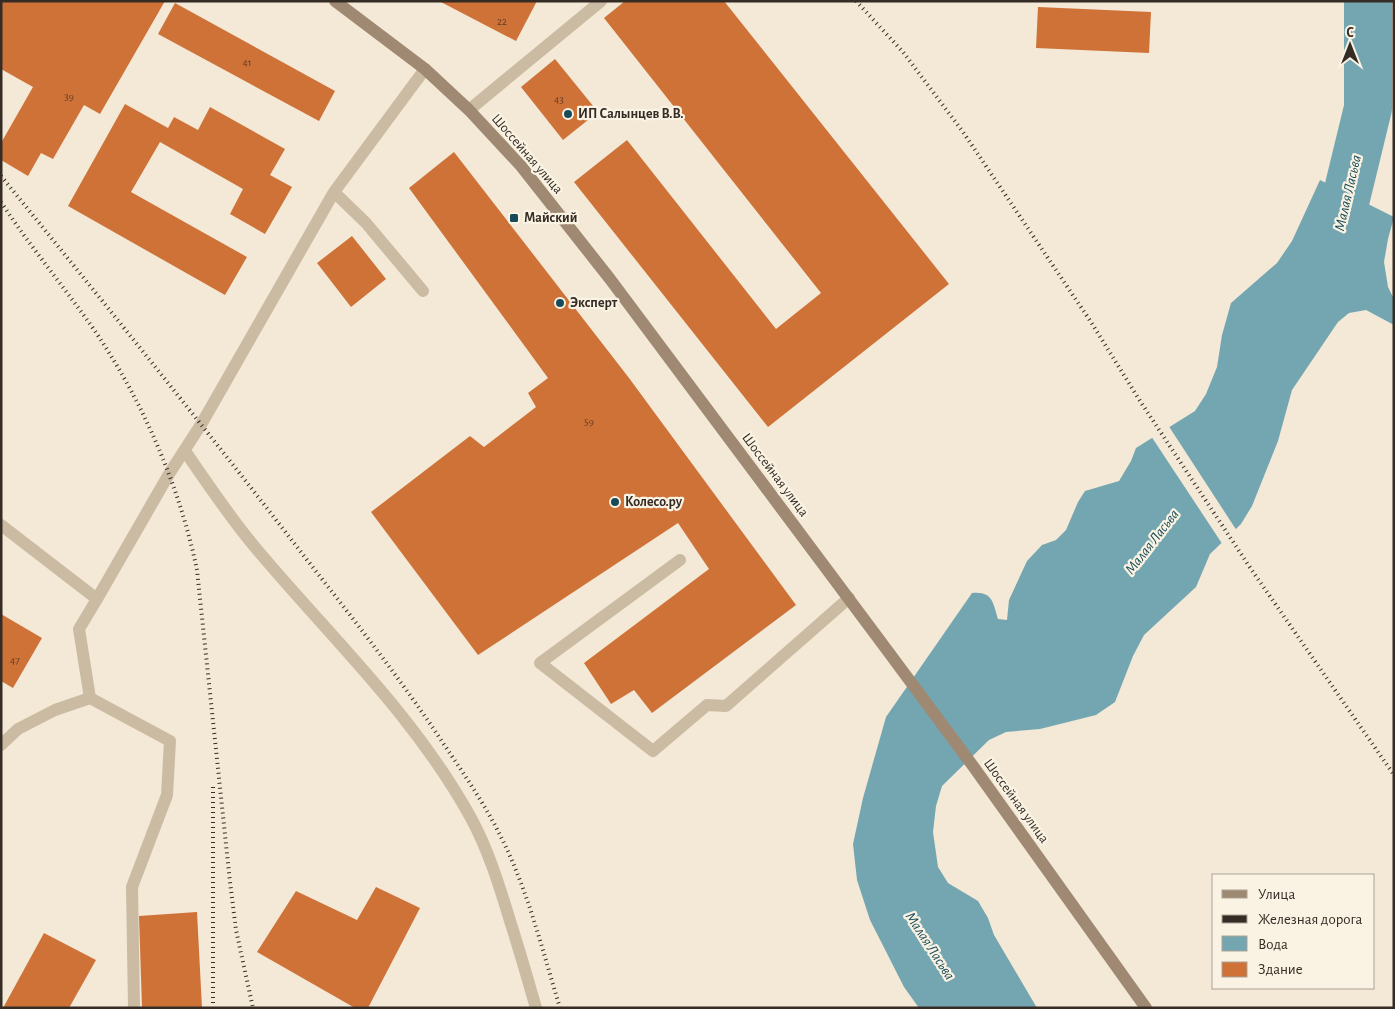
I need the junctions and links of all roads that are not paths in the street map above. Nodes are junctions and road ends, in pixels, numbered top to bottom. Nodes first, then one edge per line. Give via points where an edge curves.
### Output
1 (335, 1) edge
2 (602, 1) edge
3 (425, 69) junction
4 (469, 110) junction
5 (334, 192) junction
6 (423, 291) dead end
7 (185, 451) junction
8 (1, 525) edge
9 (680, 560) dead end
10 (849, 598) junction
11 (97, 599) junction
12 (90, 698) junction
13 (1, 745) edge
14 (134, 1008) edge
15 (536, 1008) edge
16 (1146, 1008) edge

1 - 3 main road, Шоссейная улица
2 - 4 lane
3 - 4 main road, Шоссейная улица
3 - 5 lane
4 - 10 main road, Шоссейная улица via 521,166 610,279
5 - 6 lane via 366,223
5 - 7 lane
7 - 11 lane
7 - 15 lane via 254,546 377,684 424,743 471,819 493,868
8 - 11 lane
9 - 10 lane via 540,663 653,751 707,705 726,706
10 - 16 main road, Шоссейная улица
11 - 12 lane via 79,629
12 - 13 lane via 55,710 18,729
12 - 14 lane via 170,741 167,795 132,886

